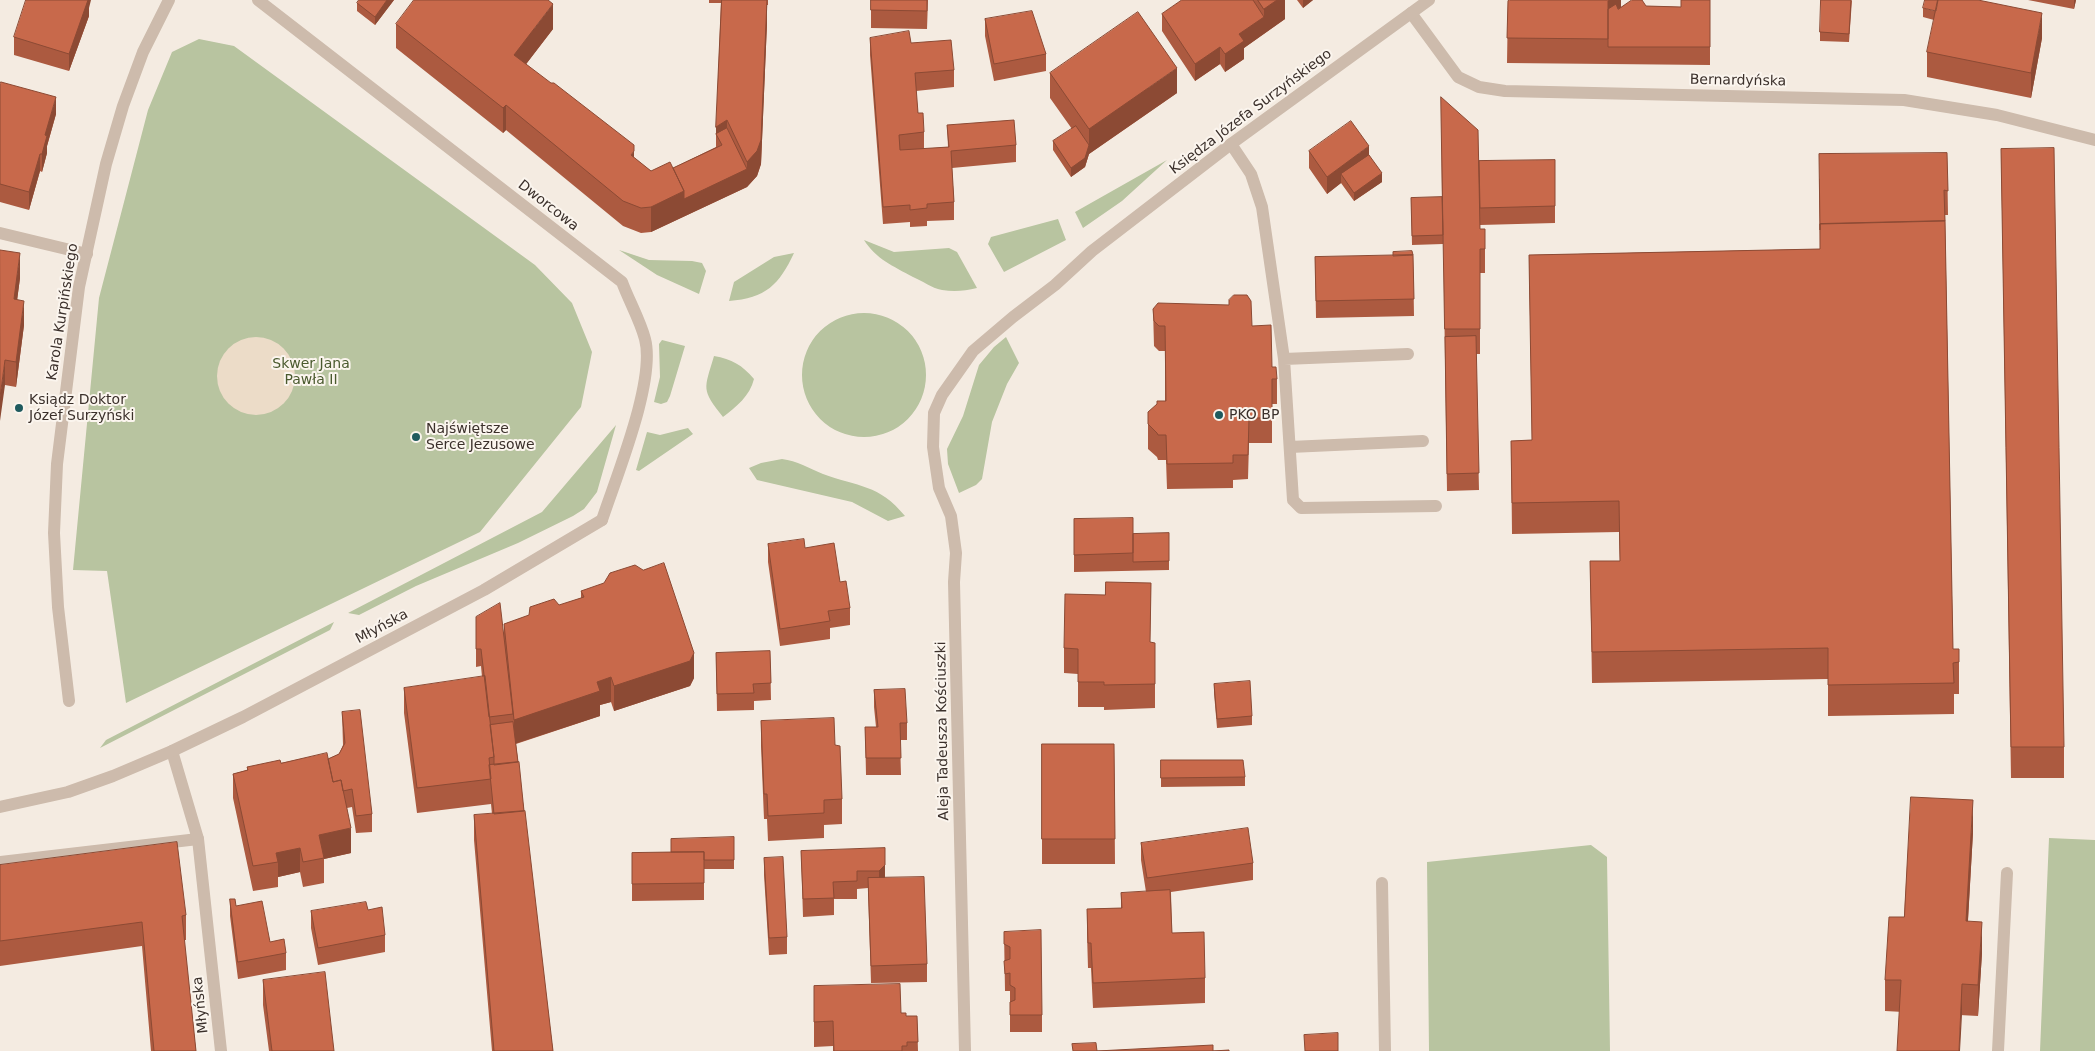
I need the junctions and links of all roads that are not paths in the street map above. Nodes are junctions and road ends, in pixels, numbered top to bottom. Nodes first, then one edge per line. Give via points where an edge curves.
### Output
1 (169, 0) edge
2 (258, 0) edge
3 (1429, 0) edge
4 (1411, 13) junction
5 (2095, 140) edge
6 (1231, 144) junction
7 (0, 233) edge
8 (87, 254) junction
9 (1408, 354) dead end
10 (1284, 359) junction
11 (934, 413) joint
12 (1423, 441) dead end
13 (1290, 447) junction
14 (1436, 506) dead end
15 (602, 520) joint
16 (69, 701) dead end
17 (172, 751) junction
18 (0, 807) edge
19 (198, 839) junction
20 (0, 862) edge
21 (2007, 873) dead end
22 (1382, 883) dead end
23 (221, 1051) edge
24 (966, 1051) edge
25 (1385, 1051) edge
26 (1998, 1051) edge

1 - 8 street, Karola Kurpińskiego via 143,52 123,106 106,164
2 - 15 street, Dworcowa via 622,282 645,340 646,375 638,411
3 - 4 street, Księdza Józefa Surzyńskiego
4 - 5 street, Bernardyńska via 1458,77 1505,91 1904,100 1997,115
4 - 6 street, Księdza Józefa Surzyńskiego
6 - 10 street via 1251,174 1262,207
6 - 11 street, Księdza Józefa Surzyńskiego via 1092,251 973,351 942,395
7 - 8 street
8 - 16 street, Karola Kurpińskiego via 69,362 57,464 54,533 58,607
9 - 10 street
10 - 13 street
11 - 24 street, Aleja Tadeusza Kościuszki via 933,448 939,488 951,516 956,552 954,582
12 - 13 street
13 - 14 street via 1293,500 1301,508
15 - 17 street, Młyńska via 484,590
17 - 18 street, Młyńska via 68,792
17 - 19 street, Młyńska
19 - 20 street
19 - 23 street, Młyńska
21 - 26 street
22 - 25 street

